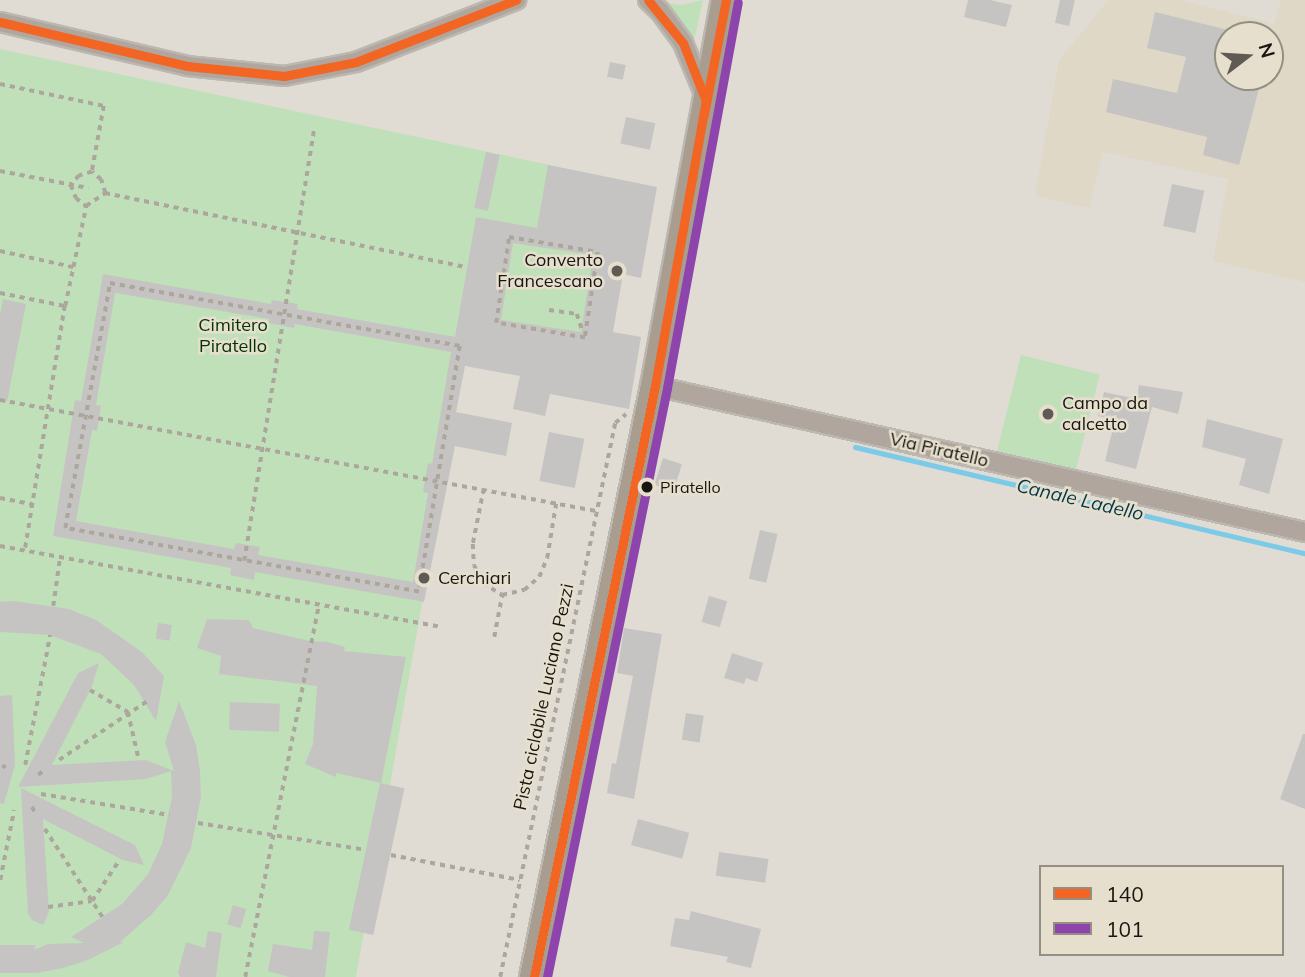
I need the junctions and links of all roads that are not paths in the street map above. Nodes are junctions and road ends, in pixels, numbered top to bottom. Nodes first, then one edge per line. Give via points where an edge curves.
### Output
1 (516, 0) edge
2 (648, 0) edge
3 (726, 0) edge
4 (0, 22) edge
5 (706, 100) junction
6 (655, 386) junction
7 (1305, 532) edge
8 (534, 977) edge

1 - 4 street via 356,62 284,76 187,66
2 - 5 street via 683,43
3 - 5 main road
5 - 6 main road
6 - 7 street, Via Piratello
6 - 8 main road

